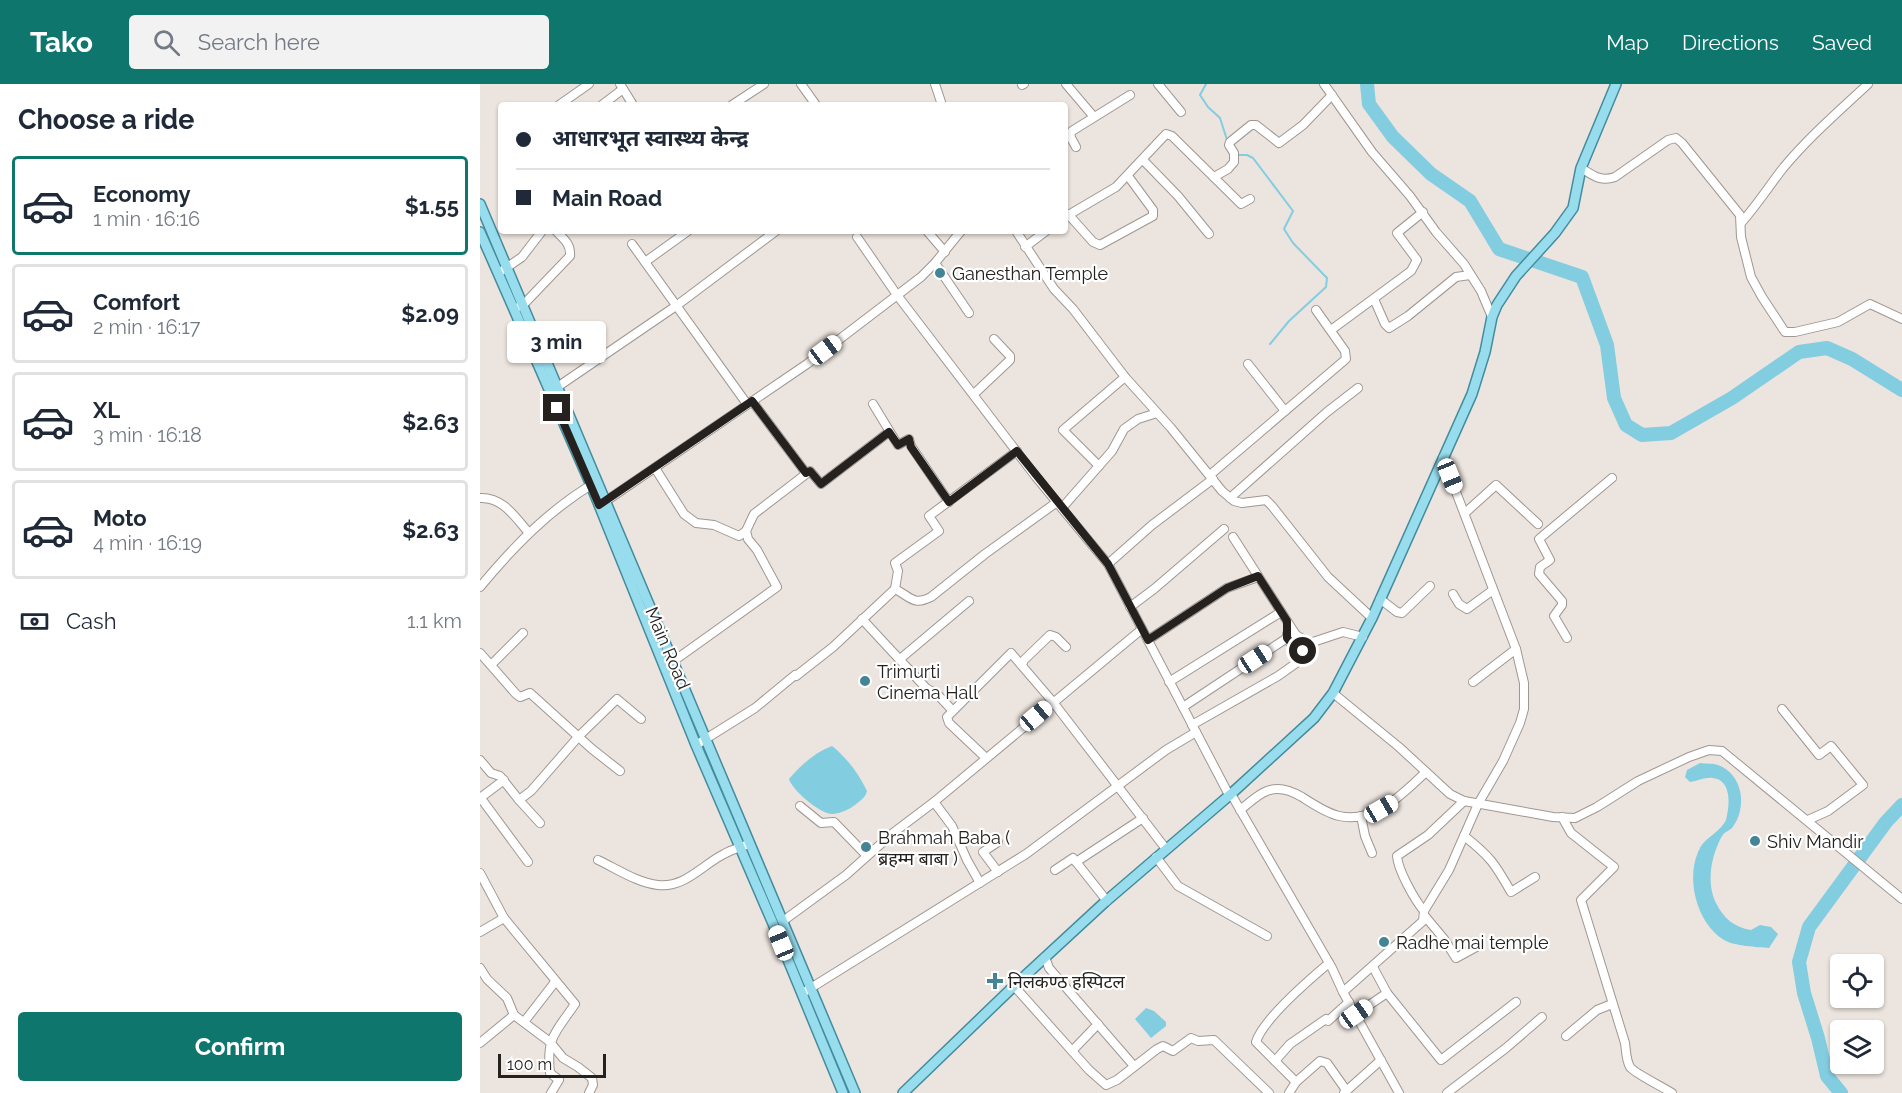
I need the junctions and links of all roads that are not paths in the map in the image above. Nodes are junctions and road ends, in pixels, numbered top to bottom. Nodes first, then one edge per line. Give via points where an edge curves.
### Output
1 (589, 84) edge
2 (764, 84) edge
3 (801, 84) edge
4 (935, 84) edge
5 (1066, 84) edge
6 (1158, 84) edge
7 (1324, 84) edge
8 (1616, 84) edge
9 (1868, 84) edge
10 (621, 87) edge
11 (1130, 95) dead end
12 (1332, 95) junction
13 (563, 102) edge
14 (605, 102) edge
15 (631, 102) edge
16 (737, 102) edge
17 (814, 102) edge
18 (939, 102) edge
19 (1181, 112) dead end
20 (1094, 117) junction
21 (1076, 147) dead end
22 (1143, 160) junction
23 (1581, 168) junction
24 (1128, 176) junction
25 (1214, 177) junction
26 (1250, 199) dead end
27 (480, 204) edge
28 (1423, 212) junction
29 (1068, 215) edge
30 (1068, 218) edge
31 (1741, 223) junction
32 (490, 227) junction
33 (480, 232) edge
34 (540, 234) edge
35 (559, 234) edge
36 (684, 234) edge
37 (772, 234) edge
38 (930, 234) edge
39 (959, 234) edge
40 (1018, 234) edge
41 (1042, 234) edge
42 (1209, 234) dead end
43 (857, 237) dead end
44 (632, 244) dead end
45 (1025, 247) junction
46 (945, 252) junction
47 (645, 262) junction
48 (935, 263) junction
49 (508, 268) junction
50 (498, 272) junction
51 (1470, 275) junction
52 (897, 295) junction
53 (1374, 299) junction
54 (524, 304) junction
55 (676, 306) junction
56 (513, 309) junction
57 (1316, 310) dead end
58 (969, 313) dead end
59 (1492, 317) junction
60 (1902, 319) edge
61 (1331, 330) junction
62 (994, 339) dead end
63 (1248, 364) dead end
64 (1125, 377) junction
65 (1358, 388) dead end
66 (554, 390) junction
67 (974, 394) junction
68 (749, 403) junction
69 (873, 404) dead end
70 (1285, 411) junction
71 (1157, 413) junction
72 (889, 432) junction
73 (1017, 451) junction
74 (1443, 458) junction
75 (1099, 466) junction
76 (655, 468) junction
77 (806, 473) junction
78 (1211, 477) junction
79 (1612, 478) dead end
80 (594, 483) junction
81 (480, 498) edge
82 (1230, 498) junction
83 (949, 502) junction
84 (603, 503) junction
85 (1060, 505) junction
86 (1465, 513) junction
87 (1538, 524) dead end
88 (1224, 529) dead end
89 (746, 531) junction
90 (529, 533) junction
91 (1233, 537) dead end
92 (1108, 564) junction
93 (1258, 576) junction
94 (1430, 586) dead end
95 (480, 587) edge
96 (895, 589) junction
97 (1493, 590) junction
98 (1453, 594) dead end
99 (1380, 599) junction
100 (969, 600) dead end
101 (1130, 607) junction
102 (1281, 612) junction
103 (1371, 618) junction
104 (862, 619) junction
105 (1287, 621) junction
106 (1142, 629) junction
107 (523, 633) dead end
108 (1296, 635) junction
109 (1363, 637) junction
110 (1287, 638) junction
111 (1567, 638) dead end
112 (1148, 640) junction
113 (1310, 643) junction
114 (1066, 647) dead end
115 (1516, 649) junction
116 (1303, 651) junction
117 (480, 653) edge
118 (900, 659) junction
119 (674, 661) junction
120 (1022, 665) junction
121 (491, 666) junction
122 (665, 668) junction
123 (1169, 682) junction
124 (1473, 682) dead end
125 (1332, 693) junction
126 (1053, 702) junction
127 (1183, 707) junction
128 (1782, 709) dead end
129 (952, 710) junction
130 (641, 719) dead end
131 (1194, 729) junction
132 (579, 736) junction
133 (707, 738) junction
134 (696, 745) junction
135 (986, 758) junction
136 (480, 760) edge
137 (620, 771) dead end
138 (1426, 772) junction
139 (504, 780) junction
140 (1117, 784) junction
141 (1230, 795) junction
142 (480, 797) edge
143 (519, 800) junction
144 (1464, 801) junction
145 (934, 802) junction
146 (1478, 804) junction
147 (800, 806) dead end
148 (1240, 810) junction
149 (1361, 816) junction
150 (1143, 818) junction
151 (1562, 818) junction
152 (1808, 820) junction
153 (540, 823) dead end
154 (1464, 836) junction
155 (998, 842) dead end
156 (750, 844) junction
157 (740, 848) junction
158 (1166, 849) junction
159 (1372, 853) dead end
160 (867, 856) junction
161 (1156, 857) junction
162 (598, 860) dead end
163 (528, 861) dead end
164 (1077, 862) junction
165 (1055, 870) dead end
166 (998, 872) junction
167 (480, 873) edge
168 (1535, 877) dead end
169 (980, 883) junction
170 (1899, 896) edge
171 (1107, 901) junction
172 (1424, 913) junction
173 (504, 918) junction
174 (783, 921) junction
175 (480, 932) edge
176 (1267, 936) dead end
177 (1478, 946) dead end
178 (1045, 957) junction
179 (1329, 963) junction
180 (1373, 967) junction
181 (480, 968) edge
182 (555, 982) junction
183 (1014, 986) junction
184 (806, 991) junction
185 (1343, 992) junction
186 (1387, 993) junction
187 (1349, 1002) junction
188 (1516, 1002) dead end
189 (1612, 1004) junction
190 (514, 1014) junction
191 (1356, 1014) junction
192 (1542, 1017) dead end
193 (524, 1022) junction
194 (1098, 1024) junction
195 (1566, 1036) dead end
196 (550, 1042) junction
197 (480, 1043) edge
198 (1072, 1051) junction
199 (1381, 1060) junction
200 (1275, 1061) junction
201 (1134, 1066) junction
202 (1296, 1082) junction
203 (1345, 1092) edge
204 (551, 1093) edge
205 (589, 1093) edge
206 (843, 1093) edge
207 (855, 1093) edge
208 (903, 1093) edge
209 (1269, 1093) edge
210 (1288, 1093) edge
211 (1399, 1093) edge
212 (1447, 1093) edge
213 (1672, 1093) edge

1 - 13 street
2 - 16 street
3 - 17 street
4 - 18 street
5 - 20 street
6 - 19 street
7 - 12 street
8 - 23 main road
9 - 31 street via 1810,139
10 - 14 street
10 - 15 street
11 - 20 street
12 - 25 street via 1279,143 1251,125 1230,142 1234,162
12 - 28 street via 1372,152
20 - 21 street via 1070,133
22 - 24 street
22 - 25 street via 1169,134
22 - 42 street
23 - 31 street via 1606,181 1676,138 1740,215
23 - 59 main road via 1573,208 1516,276
24 - 29 street
24 - 30 street via 1153,210 1153,216 1100,245
25 - 26 street via 1240,204
27 - 32 main road, Main Road
28 - 51 street
28 - 53 street via 1398,233 1417,260 1405,276
31 - 60 street via 1751,277 1785,332 1838,322 1870,304
32 - 33 street
32 - 49 main road, Main Road
33 - 50 main road, Main Road
34 - 49 street
35 - 54 street via 570,248 570,256
36 - 47 street
37 - 55 street
38 - 46 street
39 - 46 street
40 - 45 street
41 - 45 street
43 - 52 street
44 - 47 street
45 - 64 street
46 - 48 street
47 - 55 street
48 - 52 street
48 - 58 street
49 - 50 street
49 - 54 main road, Main Road
50 - 56 main road, Main Road
51 - 53 street via 1456,277 1389,328
51 - 59 street via 1482,291
52 - 67 street
52 - 68 street
53 - 61 street
54 - 56 street
54 - 66 main road, Main Road
55 - 66 street
55 - 68 street
56 - 66 main road, Main Road
57 - 61 street
59 - 74 main road via 1472,394
61 - 70 street via 1346,359
62 - 67 street via 1010,360
63 - 70 street
64 - 71 street
64 - 75 street via 1063,430
65 - 82 street
66 - 80 main road, Main Road
67 - 73 street
68 - 76 street
68 - 77 street
69 - 72 street
70 - 78 street
71 - 75 street via 1138,418 1124,429
71 - 78 street
72 - 77 street via 821,484 810,471
72 - 83 street via 898,445 909,439
73 - 83 street
73 - 85 street
74 - 86 street
74 - 99 main road
75 - 85 street
76 - 84 street
76 - 89 street via 684,514 696,523 714,525 739,536
77 - 89 street via 754,514
78 - 82 street
78 - 92 street
79 - 111 street via 1539,539 1550,560 1540,567 1539,574 1562,601 1554,616
80 - 84 main road, Main Road
80 - 90 street via 567,499
81 - 90 street via 490,498 508,509
82 - 103 street via 1242,503 1266,500 1328,577
83 - 96 street via 929,516 939,531 895,563
84 - 119 main road, Main Road
84 - 122 main road, Main Road
85 - 92 street
85 - 96 street via 985,554 922,602 915,602
86 - 87 street via 1496,485
86 - 97 street
88 - 101 street
89 - 119 street via 777,587
90 - 95 street
91 - 93 street
92 - 101 street
93 - 102 street
93 - 112 street via 1227,588
94 - 99 street via 1402,613
96 - 104 street
97 - 98 street via 1467,609
97 - 115 street
99 - 103 main road
100 - 118 street
101 - 106 street
102 - 105 street
102 - 123 street
103 - 109 main road
104 - 118 street
104 - 133 street via 755,708
105 - 108 street
105 - 110 street
106 - 112 street
106 - 126 street
107 - 121 street
108 - 110 street
108 - 113 street
109 - 113 street via 1343,632
109 - 125 main road
110 - 116 street
110 - 127 street
112 - 123 street
113 - 116 street
114 - 120 street via 1050,635
115 - 124 street
115 - 146 street via 1524,683 1524,709 1503,761
116 - 131 street via 1295,664
117 - 121 street
118 - 129 street
119 - 122 street
119 - 133 main road, Main Road
120 - 126 street
120 - 129 street via 1011,653
121 - 132 street via 516,694 520,697 530,693
122 - 134 main road, Main Road
123 - 127 street
125 - 138 street
125 - 141 main road via 1314,718
126 - 135 street
126 - 140 street
127 - 131 street
128 - 152 street via 1819,755 1830,746 1863,785 1828,811
129 - 135 street via 947,717 949,723
130 - 132 street via 617,699
131 - 140 street
131 - 141 street
132 - 137 street
132 - 143 street
133 - 134 street
133 - 156 main road, Main Road
134 - 157 main road, Main Road
135 - 145 street
136 - 139 street
138 - 144 street
138 - 149 street via 1397,800
139 - 142 street
139 - 143 street
140 - 150 street
140 - 166 street
141 - 148 street
141 - 158 main road
142 - 163 street
143 - 153 street
144 - 146 street
144 - 172 street via 1428,835 1397,856
145 - 160 street
145 - 169 street via 952,826
146 - 151 street
146 - 154 street
147 - 160 street via 821,823 834,822
148 - 149 street via 1266,791 1278,789 1291,791 1337,816
148 - 179 street
149 - 159 street
150 - 158 street
150 - 164 street
151 - 152 street via 1575,818 1638,781 1708,750 1732,757
151 - 189 street via 1571,833 1614,867 1581,900
152 - 170 street
154 - 168 street via 1492,860 1511,892
154 - 172 street
155 - 166 street via 984,852
156 - 157 street
156 - 174 main road, Main Road
157 - 162 street via 673,885 640,880
157 - 184 main road, Main Road
158 - 161 main road
160 - 174 street
161 - 171 main road
161 - 176 street via 1178,886
164 - 165 street via 1074,858
164 - 171 street
166 - 169 street
167 - 173 street
169 - 184 street
171 - 178 main road
172 - 177 street via 1456,958
172 - 180 street via 1415,929
173 - 175 street
173 - 182 street
174 - 184 main road, Main Road
178 - 183 main road
178 - 194 street
179 - 185 street
179 - 200 street via 1272,1017 1257,1039
180 - 185 street
180 - 186 street
181 - 190 street via 507,998
182 - 193 street
182 - 196 street via 575,1004
183 - 198 street
183 - 208 main road
184 - 206 main road, Main Road
184 - 207 main road, Main Road
185 - 187 street
186 - 188 street via 1441,1060
186 - 191 street
187 - 191 street
187 - 200 street via 1290,1044
189 - 195 street via 1597,1010
189 - 213 street via 1628,1065
190 - 193 street
190 - 197 street
191 - 199 street
192 - 212 street
193 - 196 street
194 - 198 street
194 - 201 street
196 - 204 street via 550,1073 559,1080
196 - 205 street via 563,1058 592,1078
198 - 201 street via 1106,1085
199 - 203 street
199 - 211 street
200 - 202 street
201 - 209 street via 1163,1046 1173,1051 1191,1038 1214,1040
202 - 203 street via 1320,1061 1327,1063
202 - 210 street

